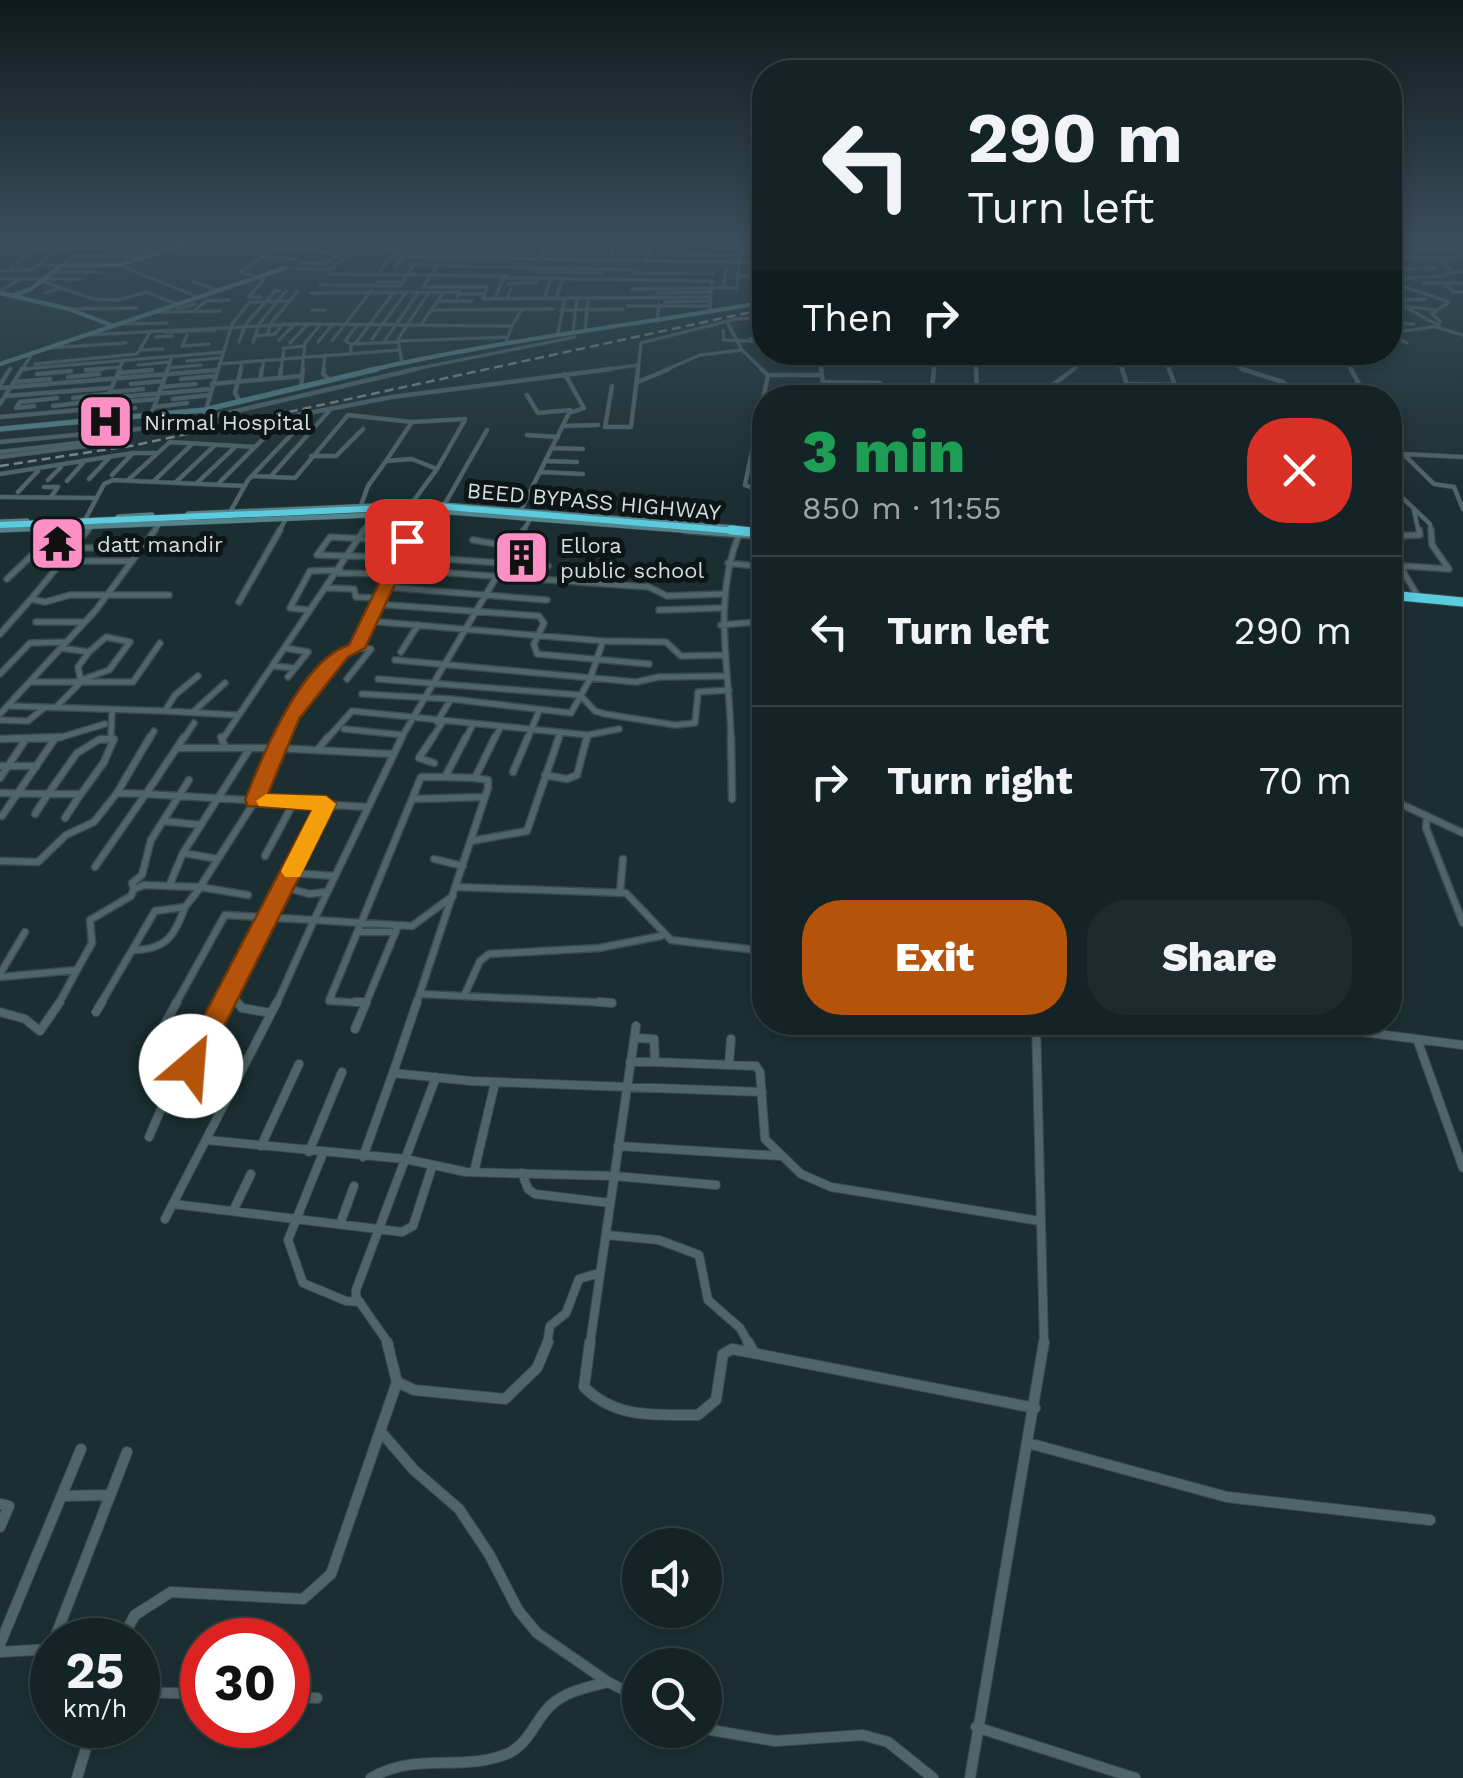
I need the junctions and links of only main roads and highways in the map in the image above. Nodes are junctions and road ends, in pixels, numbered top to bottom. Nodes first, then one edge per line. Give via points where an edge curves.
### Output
1 (532, 516) junction
2 (43, 524) junction
3 (0, 526) edge
4 (752, 534) edge
5 (1402, 593) edge
6 (1402, 594) edge
7 (1463, 600) edge

1 - 2 highway, BEED BYPASS HIGHWAY via 424,511
1 - 2 highway, BEED BYPASS HIGHWAY via 444,505
1 - 4 highway, BEED BYPASS HIGHWAY
2 - 3 highway, BEED BYPASS HIGHWAY
5 - 7 highway
6 - 7 highway

